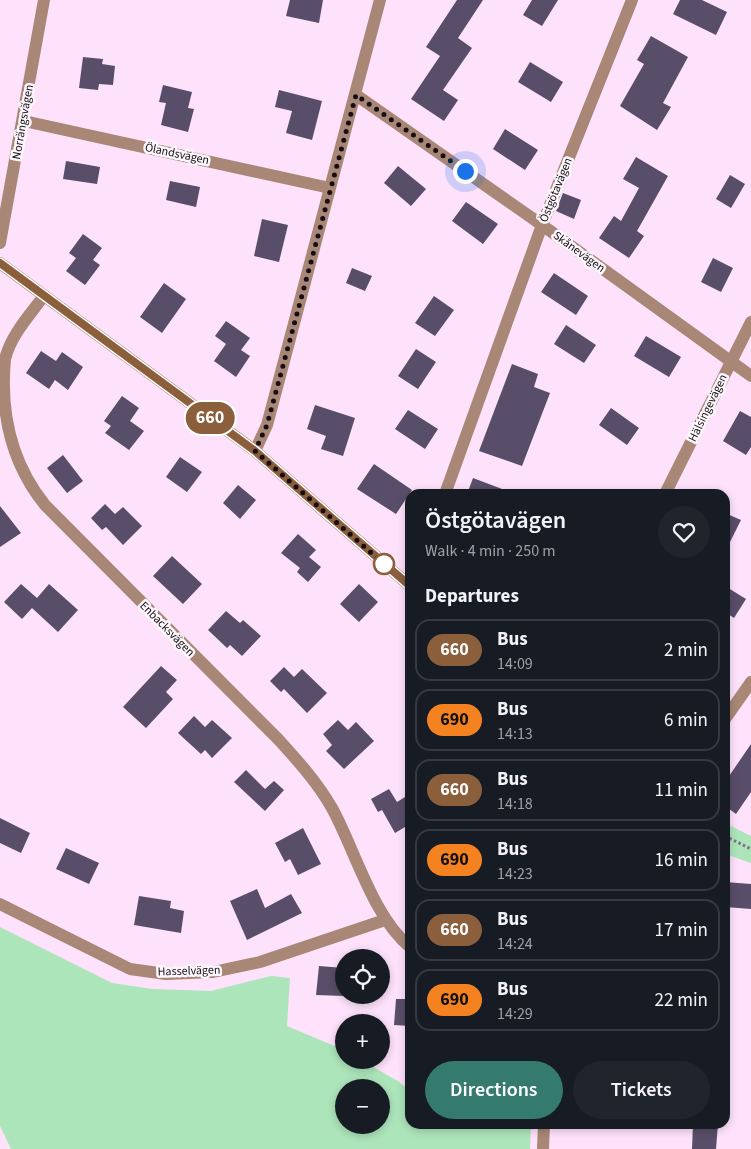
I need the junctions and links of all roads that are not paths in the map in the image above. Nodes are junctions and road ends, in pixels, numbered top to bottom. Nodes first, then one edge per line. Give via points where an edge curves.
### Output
1 (44, 0) edge
2 (380, 0) edge
3 (632, 0) edge
4 (356, 95) junction
5 (24, 121) junction
6 (330, 188) junction
7 (542, 225) junction
8 (0, 243) edge
9 (0, 263) edge
10 (43, 297) junction
11 (751, 322) edge
12 (731, 362) junction
13 (751, 376) edge
14 (255, 451) junction
15 (447, 489) edge
16 (668, 489) edge
17 (405, 582) edge
18 (751, 682) edge
19 (730, 713) edge
20 (0, 904) edge
21 (386, 920) junction
22 (405, 941) edge
23 (544, 1129) edge
24 (543, 1149) edge

1 - 5 street, Norrängsvägen
2 - 4 street
3 - 7 street, Östgötavägen
4 - 6 street
4 - 7 street, Skånevägen
5 - 6 street, Ölandsvägen
5 - 8 street, Norrängsvägen
6 - 14 street via 267,425
7 - 12 street, Skånevägen
7 - 15 street, Östgötavägen
9 - 10 street
10 - 14 street
10 - 21 street, Enbacksvägen via 19,328 5,358 1,383 6,438 23,475 45,506 313,777 333,809
11 - 12 street, Hälsingevägen
12 - 13 street, Skånevägen
12 - 16 street, Hälsingevägen
14 - 17 street
18 - 19 street
20 - 21 street, Hasselvägen via 130,969 166,974 213,972 260,962
21 - 22 street, Enbacksvägen
23 - 24 street

